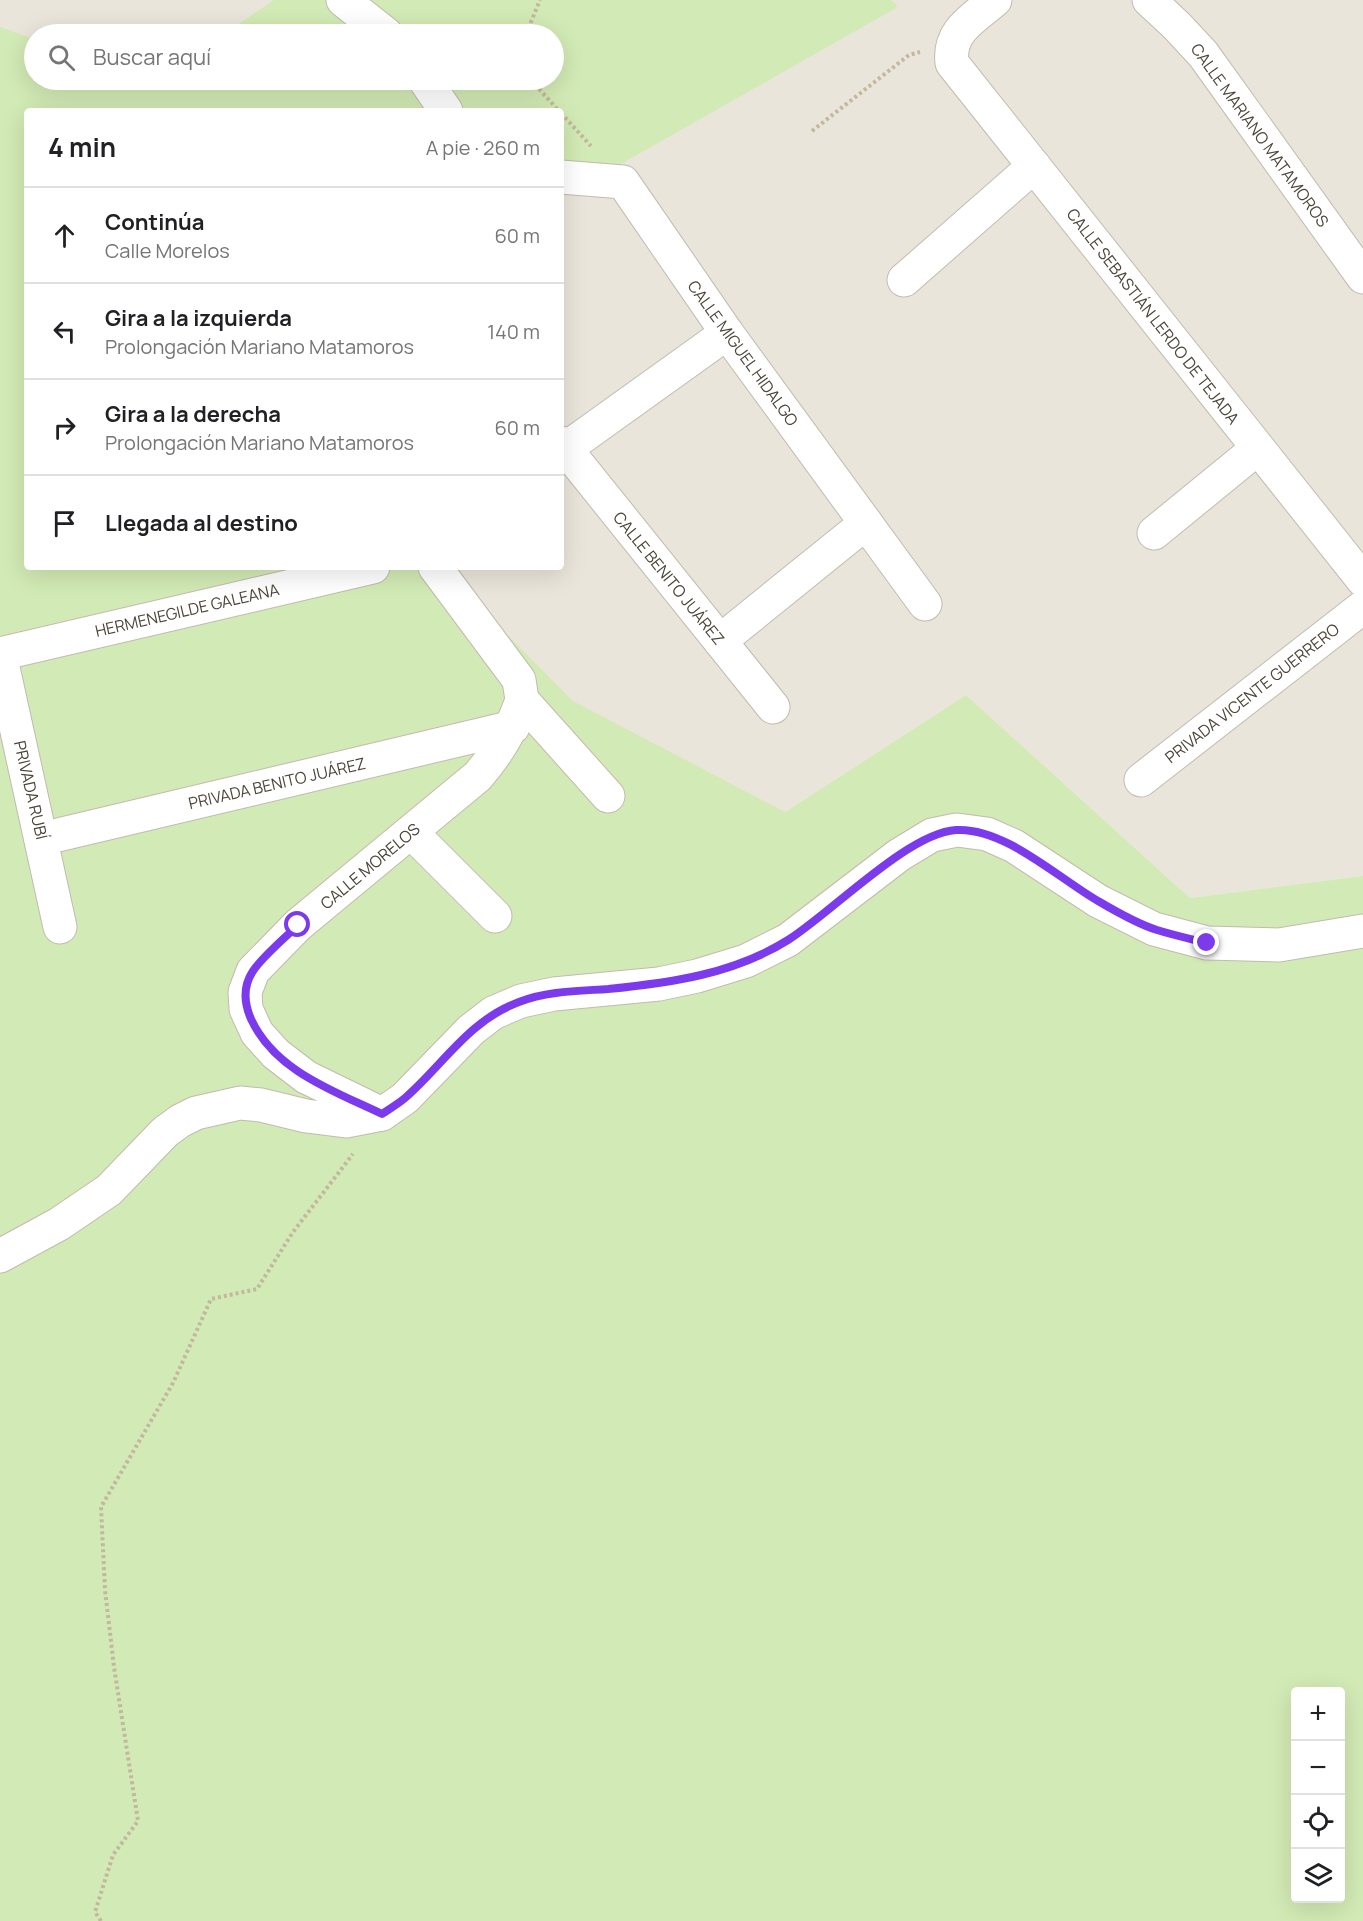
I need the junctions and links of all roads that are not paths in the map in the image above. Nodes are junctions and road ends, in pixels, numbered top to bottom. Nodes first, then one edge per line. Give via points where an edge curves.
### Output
1 (343, 0) edge
2 (994, 0) edge
3 (1149, 0) edge
4 (373, 24) edge
5 (432, 90) edge
6 (444, 108) edge
7 (1034, 166) junction
8 (564, 177) edge
9 (1363, 277) edge
10 (904, 280) dead end
11 (727, 333) junction
12 (564, 447) edge
13 (1258, 448) junction
14 (564, 449) edge
15 (866, 523) junction
16 (1154, 533) dead end
17 (360, 570) edge
18 (437, 570) edge
19 (1363, 580) edge
20 (925, 604) dead end
21 (1363, 607) edge
22 (720, 641) junction
23 (0, 654) edge
24 (773, 707) dead end
25 (517, 713) junction
26 (1141, 780) dead end
27 (608, 796) dead end
28 (411, 832) junction
29 (41, 839) junction
30 (495, 916) dead end
31 (60, 927) dead end
32 (1363, 931) edge
33 (382, 1114) junction
34 (0, 1256) edge

1 - 4 street
2 - 7 street, CALLE SEBASTIÁN LERDO DE TEJADA via 956,35 950,49 952,63
3 - 9 street, CALLE MARIANO MATAMOROS via 1203,54
5 - 6 street
7 - 10 street
7 - 13 street, CALLE SEBASTIÁN LERDO DE TEJADA
8 - 11 street, CALLE MIGUEL HIDALGO via 623,182
11 - 12 street
11 - 15 street, CALLE MIGUEL HIDALGO
13 - 16 street
13 - 19 street, CALLE SEBASTIÁN LERDO DE TEJADA
14 - 22 street, CALLE BENITO JUÁREZ
15 - 20 street, CALLE MIGUEL HIDALGO
15 - 22 street
17 - 23 street, HERMENEGILDE GALEANA
18 - 25 street via 519,680
21 - 26 street, PRIVADA VICENTE GUERRERO
22 - 24 street, CALLE BENITO JUÁREZ
23 - 29 street, PRIVADA RUBÍ
25 - 27 street
25 - 28 street, CALLE MORELOS via 496,755 478,776
25 - 29 street, PRIVADA BENITO JUÁREZ
28 - 30 street
28 - 33 street, CALLE MORELOS via 298,925 253,971 245,992 246,1009 257,1033 276,1054 306,1077
29 - 31 street, PRIVADA RUBÍ
32 - 33 street via 1279,945 1207,943 1154,929 1098,901 1014,846 987,834 957,830 932,835 899,855 788,940 746,961 659,984 554,994 521,1001 493,1013 471,1030 405,1098
33 - 34 street via 346,1121 240,1103 196,1113 165,1132 109,1190 59,1224

